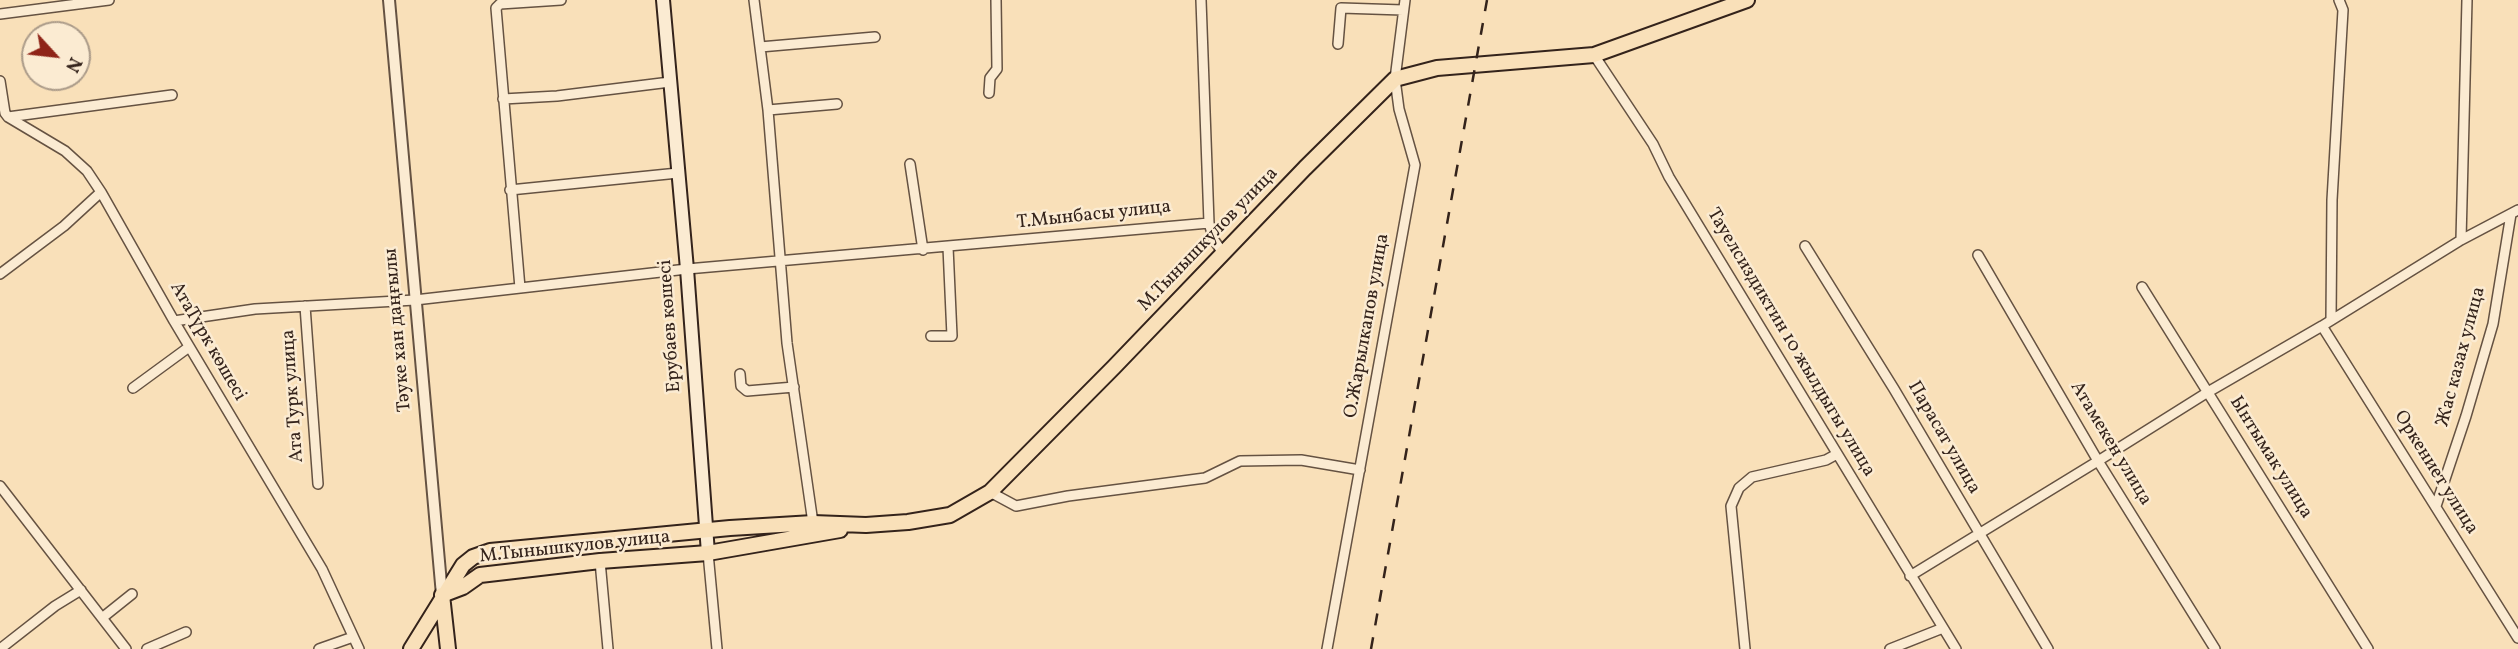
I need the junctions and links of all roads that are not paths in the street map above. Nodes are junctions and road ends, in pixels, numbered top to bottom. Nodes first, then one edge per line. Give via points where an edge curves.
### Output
1 (109, 0) edge
2 (389, 0) edge
3 (561, 0) edge
4 (663, 0) edge
5 (754, 0) edge
6 (996, 0) edge
7 (1201, 0) edge
8 (1405, 0) edge
9 (1747, 0) edge
10 (2339, 0) edge
11 (2467, 0) edge
12 (1403, 10) junction
13 (0, 15) edge
14 (875, 37) dead end
15 (1338, 44) dead end
16 (760, 47) junction
17 (1594, 55) junction
18 (1395, 79) junction
19 (0, 81) edge
20 (670, 82) junction
21 (989, 93) dead end
22 (172, 95) dead end
23 (503, 99) junction
24 (837, 104) dead end
25 (768, 110) junction
26 (4, 114) edge
27 (910, 164) dead end
28 (678, 173) junction
29 (510, 190) junction
30 (101, 192) junction
31 (2515, 212) edge
32 (1209, 223) junction
33 (2461, 240) junction
34 (1805, 246) dead end
35 (948, 247) junction
36 (923, 250) junction
37 (1223, 253) junction
38 (1978, 255) dead end
39 (781, 262) junction
40 (687, 269) junction
41 (0, 274) edge
42 (2142, 287) dead end
43 (520, 288) junction
44 (415, 300) junction
45 (305, 306) junction
46 (2331, 320) junction
47 (174, 321) junction
48 (2322, 326) junction
49 (931, 335) dead end
50 (189, 347) junction
51 (740, 374) dead end
52 (794, 387) junction
53 (133, 388) dead end
54 (2208, 392) junction
55 (1837, 454) junction
56 (2098, 461) junction
57 (1360, 470) junction
58 (318, 484) dead end
59 (0, 485) edge
60 (990, 492) junction
61 (2436, 506) junction
62 (813, 523) junction
63 (866, 525) junction
64 (706, 531) junction
65 (1979, 534) junction
66 (708, 553) junction
67 (600, 561) junction
68 (1910, 576) junction
69 (81, 590) junction
70 (132, 594) dead end
71 (442, 595) junction
72 (103, 618) junction
73 (1943, 628) junction
74 (186, 632) dead end
75 (353, 637) junction
76 (2518, 638) edge
77 (0, 649) edge
78 (127, 649) edge
79 (147, 649) edge
80 (319, 649) edge
81 (359, 649) edge
82 (411, 649) edge
83 (448, 649) edge
84 (608, 649) edge
85 (717, 649) edge
86 (1327, 649) edge
87 (1745, 649) edge
88 (1889, 649) edge
89 (1956, 649) edge
90 (2048, 649) edge
91 (2215, 649) edge
92 (2368, 649) edge

1 - 13 street
2 - 44 street, Тәуке хан даңғылы
3 - 23 street via 498,5
4 - 20 main road, Ерубаев көшесі
5 - 16 street
6 - 21 street via 997,69 990,78
7 - 32 street
8 - 12 street, О.Жарылкапов улица
9 - 17 main road
10 - 46 street via 2343,10
11 - 33 street
12 - 15 street via 1340,8
12 - 18 street, О.Жарылкапов улица
14 - 16 street
16 - 25 street
17 - 18 main road via 1437,68
17 - 55 street, Тауелсиздиктин 10 жылдыгы улица via 1653,144
18 - 37 main road, М.Тынышкулов улица
18 - 57 street, О.Жарылкапов улица via 1415,165
19 - 26 street
20 - 23 street
20 - 28 main road, Ерубаев көшесі
22 - 26 street
23 - 29 street
24 - 25 street
25 - 39 street
26 - 30 street, АтаТүрк көшесі via 65,151
27 - 36 street
28 - 29 street
28 - 40 main road, Ерубаев көшесі
29 - 43 street
30 - 41 street
30 - 47 street, АтаТүрк көшесі
31 - 33 street
31 - 61 street, Жас казах улица via 2493,324
32 - 35 street, Т.Мынбасы улица
32 - 37 street
33 - 46 street
34 - 65 street, Парасат улица
35 - 36 street, Т.Мынбасы улица
35 - 49 street via 952,336
36 - 39 street, Т.Мынбасы улица
37 - 60 main road, М.Тынышкулов улица
38 - 56 street, Атамекен улица
39 - 40 street, Т.Мынбасы улица
39 - 52 street
40 - 43 street, Т.Мынбасы улица
40 - 64 main road, Ерубаев көшесі
42 - 54 street, Ынтымак улица
43 - 44 street, Т.Мынбасы улица
44 - 45 street, Т.Мынбасы улица
44 - 71 street, Тәуке хан даңғылы
45 - 47 street, Т.Мынбасы улица
45 - 58 street, Ата Турк улица
46 - 48 street
47 - 50 street, АтаТүрк көшесі
48 - 54 street
48 - 61 street, Оркениет улица
50 - 53 street
50 - 75 street, АтаТүрк көшесі via 322,569
51 - 52 street via 741,386 747,391
52 - 62 street
54 - 56 street
54 - 92 street, Ынтымак улица
55 - 68 street, Тауелсиздиктин 10 жылдыгы улица
55 - 87 street via 1752,477 1739,488 1731,506
56 - 65 street
56 - 91 street, Атамекен улица
57 - 60 street via 1301,460 1240,460 1205,478 1016,506
57 - 86 street, О.Жарылкапов улица
59 - 69 street
60 - 63 main road, М.Тынышкулов улица via 950,515
61 - 76 street, Оркениет улица
62 - 63 main road, М.Тынышкулов улица
62 - 64 main road, М.Тынышкулов улица
63 - 66 main road, М.Тынышкулов улица
64 - 66 main road, Ерубаев көшесі
64 - 71 main road, М.Тынышкулов улица via 490,551 463,565
65 - 68 street
65 - 90 street, Парасат улица
66 - 67 main road, М.Тынышкулов улица
66 - 85 street, Ерубаев көшесі
67 - 71 main road, М.Тынышкулов улица via 480,575
67 - 84 street
68 - 73 street, Тауелсиздиктин 10 жылдыгы улица
69 - 72 street
69 - 77 street
70 - 72 street
71 - 82 main road
71 - 83 main road
72 - 78 street
73 - 88 street
73 - 89 street, Тауелсиздиктин 10 жылдыгы улица
74 - 79 street
75 - 80 street
75 - 81 street, АтаТүрк көшесі

